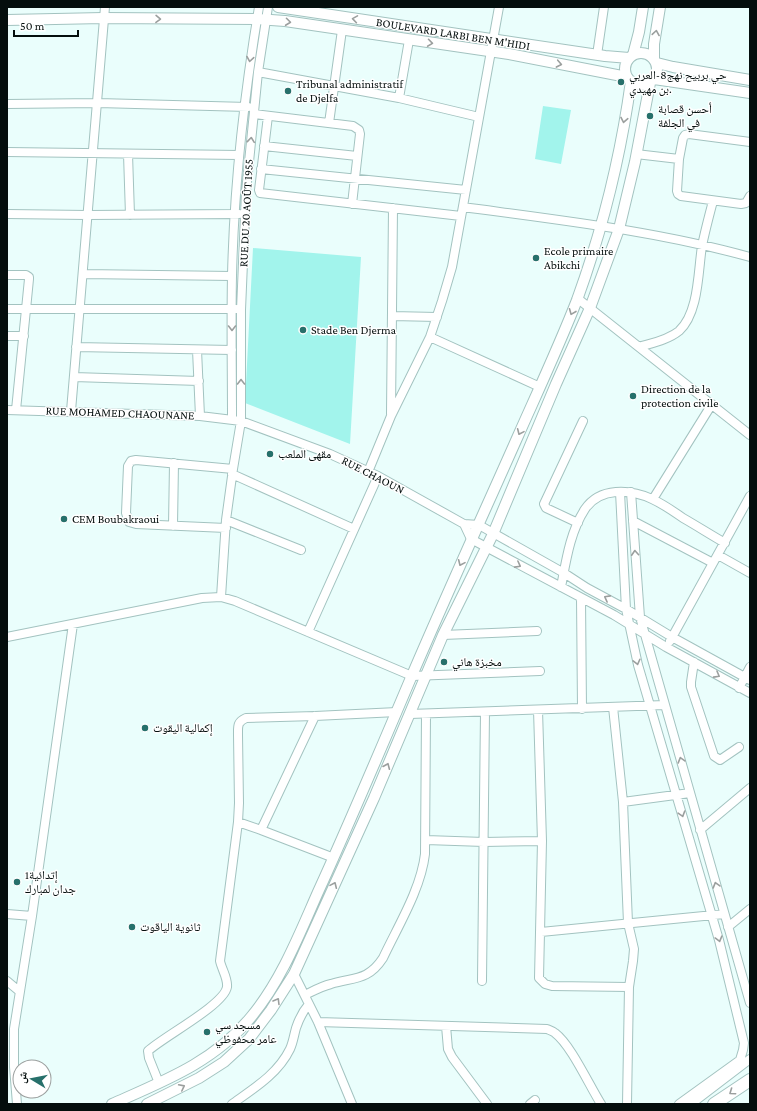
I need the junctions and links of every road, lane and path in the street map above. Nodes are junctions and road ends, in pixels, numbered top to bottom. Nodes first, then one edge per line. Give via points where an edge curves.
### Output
1 (105, 7) edge
2 (259, 7) edge
3 (268, 7) edge
4 (278, 7) edge
5 (499, 7) edge
6 (604, 7) edge
7 (643, 7) edge
8 (660, 7) edge
9 (103, 18) junction
10 (7, 20) edge
11 (262, 20) junction
12 (342, 30) junction
13 (493, 39) junction
14 (409, 40) junction
15 (491, 51) junction
16 (597, 55) junction
17 (631, 56) junction
18 (655, 61) junction
19 (258, 72) junction
20 (629, 79) junction
21 (750, 80) edge
22 (652, 81) junction
23 (334, 85) junction
24 (750, 93) edge
25 (399, 98) junction
26 (98, 103) junction
27 (7, 104) edge
28 (244, 107) junction
29 (254, 111) junction
30 (268, 116) junction
31 (479, 117) junction
32 (329, 123) junction
33 (750, 142) edge
34 (264, 146) junction
35 (7, 152) edge
36 (92, 153) junction
37 (128, 154) junction
38 (636, 154) junction
39 (239, 155) junction
40 (357, 156) junction
41 (679, 159) junction
42 (261, 169) junction
43 (354, 179) junction
44 (466, 190) junction
45 (750, 196) edge
46 (713, 201) junction
47 (352, 204) junction
48 (463, 207) junction
49 (393, 208) junction
50 (234, 213) junction
51 (7, 214) edge
52 (244, 214) junction
53 (87, 215) junction
54 (130, 215) junction
55 (462, 216) junction
56 (601, 226) junction
57 (619, 229) junction
58 (702, 245) junction
59 (750, 257) edge
60 (83, 274) junction
61 (7, 275) edge
62 (232, 276) junction
63 (577, 298) junction
64 (590, 308) junction
65 (7, 309) edge
66 (26, 309) junction
67 (232, 309) junction
68 (79, 310) junction
69 (241, 310) junction
70 (392, 316) junction
71 (437, 317) junction
72 (7, 336) edge
73 (24, 336) junction
74 (430, 336) junction
75 (639, 346) junction
76 (76, 347) junction
77 (197, 350) junction
78 (232, 350) junction
79 (74, 377) junction
80 (199, 381) junction
81 (540, 387) junction
82 (712, 404) junction
83 (7, 410) edge
84 (16, 410) junction
85 (71, 411) junction
86 (200, 416) junction
87 (391, 416) junction
88 (232, 419) junction
89 (241, 421) junction
90 (583, 421) dead end
91 (750, 435) edge
92 (174, 463) junction
93 (232, 472) junction
94 (368, 472) junction
95 (378, 476) junction
96 (620, 492) junction
97 (631, 492) junction
98 (749, 498) edge
99 (652, 499) junction
100 (633, 521) junction
101 (578, 523) junction
102 (226, 524) junction
103 (464, 524) junction
104 (479, 525) junction
105 (173, 526) junction
106 (354, 529) junction
107 (493, 534) junction
108 (471, 539) junction
109 (725, 543) junction
110 (486, 548) junction
111 (301, 550) dead end
112 (718, 555) junction
113 (714, 563) junction
114 (564, 573) junction
115 (750, 574) edge
116 (561, 587) junction
117 (221, 596) junction
118 (581, 598) junction
119 (626, 608) junction
120 (640, 617) junction
121 (73, 624) junction
122 (629, 624) junction
123 (537, 631) dead end
124 (308, 632) junction
125 (644, 633) junction
126 (443, 635) junction
127 (7, 637) edge
128 (672, 637) junction
129 (666, 647) junction
130 (694, 662) junction
131 (750, 667) edge
132 (540, 671) dead end
133 (412, 676) junction
134 (425, 676) junction
135 (747, 678) edge
136 (739, 688) junction
137 (750, 693) edge
138 (650, 705) junction
139 (665, 705) junction
140 (613, 707) junction
141 (582, 709) junction
142 (538, 710) junction
143 (397, 712) junction
144 (485, 712) junction
145 (410, 714) junction
146 (426, 714) junction
147 (315, 716) junction
148 (739, 747) dead end
149 (750, 788) edge
150 (690, 793) junction
151 (676, 795) junction
152 (623, 802) junction
153 (238, 822) junction
154 (261, 830) junction
155 (700, 830) junction
156 (426, 840) junction
157 (542, 841) junction
158 (484, 842) junction
159 (334, 858) junction
160 (750, 909) edge
161 (7, 914) edge
162 (724, 914) junction
163 (712, 915) junction
164 (32, 916) junction
165 (628, 923) junction
166 (728, 927) junction
167 (541, 932) junction
168 (294, 974) junction
169 (482, 980) dead end
170 (7, 981) edge
171 (629, 988) junction
172 (20, 991) junction
173 (305, 995) junction
174 (750, 1003) edge
175 (309, 1004) junction
176 (318, 1022) junction
177 (446, 1026) junction
178 (750, 1059) edge
179 (750, 1080) edge
180 (159, 1083) junction
181 (17, 1104) edge
182 (112, 1104) edge
183 (147, 1104) edge
184 (232, 1104) edge
185 (352, 1104) edge
186 (488, 1104) edge
187 (601, 1104) edge
188 (628, 1104) edge
189 (679, 1104) edge
190 (691, 1104) edge
191 (714, 1104) edge

1 - 9 street
2 - 11 street, RUE DU 20 AOÛT 1955
3 - 11 street, RUE DU 20 AOÛT 1955
13 -> 4 main road, BOULEVARD LARBI BEN M'HIDI
5 - 13 street
6 - 16 street
7 - 17 main road via 639,32
18 -> 8 main road via 654,44
9 - 10 main road
9 -> 11 main road
9 - 26 street
11 -> 12 main road
11 - 19 street, RUE DU 20 AOÛT 1955
11 -> 28 street, RUE DU 20 AOÛT 1955 via 250,61
12 - 14 main road
12 - 23 street
13 - 15 street
13 - 16 main road, BOULEVARD LARBI BEN M'HIDI
14 -> 15 main road
14 - 25 street
15 -> 20 main road
15 - 31 street
16 - 17 main road, BOULEVARD LARBI BEN M'HIDI
17 - 18 main road via 646,53
17 - 20 main road via 625,67
18 - 21 main road via 673,67
18 - 22 main road via 657,74
19 - 23 street
19 - 29 street, RUE DU 20 AOÛT 1955
20 - 22 main road via 640,85
20 -> 56 main road via 628,102
22 - 24 main road
22 - 38 main road
23 - 25 street
23 - 32 street
25 - 31 street
26 - 27 street
26 - 28 street
26 - 36 street
28 - 29 street
28 - 39 street, RUE DU 20 AOÛT 1955
29 - 30 street
52 -> 29 street, RUE DU 20 AOÛT 1955
30 - 32 street
30 - 34 street
31 - 44 street
32 - 40 street via 353,126 359,130
33 - 41 street via 689,134 683,138
34 - 40 street
34 - 42 street
35 - 36 street
36 - 37 street
36 - 53 street
37 - 39 street
37 - 54 street
38 - 41 street
38 - 57 main road
39 - 50 street, RUE DU 20 AOÛT 1955
40 - 43 street
41 - 46 street via 678,194
42 - 43 street
42 - 47 street via 260,193
43 - 44 street
43 - 47 street
44 - 48 street
45 - 46 street via 746,203 741,204
46 - 58 street
47 - 49 street
48 - 55 street
48 - 56 street
49 - 55 street
49 - 70 street
50 - 52 street
50 - 54 street
50 - 62 street, RUE DU 20 AOÛT 1955
51 - 53 street
52 - 69 street, RUE DU 20 AOÛT 1955
53 - 54 street
53 - 60 street
55 - 71 street via 452,267
56 - 57 street
56 - 63 main road
57 - 58 street
57 - 64 main road
58 - 59 street
58 - 75 street via 694,306 687,321 678,331 664,339
60 - 62 street
60 - 68 street
61 - 66 street via 29,277
62 - 67 street, RUE DU 20 AOÛT 1955
63 - 64 street
63 -> 81 main road
64 - 75 street
64 - 107 main road
65 - 66 street
66 - 68 street
66 - 73 street
67 - 68 street
67 - 69 street
67 -> 78 street, RUE DU 20 AOÛT 1955
68 - 76 street
89 -> 69 street, RUE DU 20 AOÛT 1955
70 - 71 street
70 - 87 street
71 - 74 street
72 - 73 street
73 - 84 street
74 - 81 street
74 - 87 street
75 - 82 street
76 - 77 street
76 - 79 street
77 - 78 street
77 - 80 street
78 - 88 street, RUE DU 20 AOÛT 1955
79 - 80 street
79 - 85 street
80 - 86 street
81 -> 104 main road
82 - 91 street
82 - 99 street
83 - 84 street, RUE MOHAMED CHAOUNANE
84 - 85 street, RUE MOHAMED CHAOUNANE
85 - 86 street, RUE MOHAMED CHAOUNANE
86 - 88 street, RUE MOHAMED CHAOUNANE
87 - 94 street
88 - 89 street, RUE CHAOUN
89 - 93 street, RUE DU 20 AOÛT 1955
89 - 94 street, RUE CHAOUN via 330,454
90 - 101 street via 544,504 546,508
92 - 93 street
92 - 105 street
92 - 105 street via 131,461 128,466 126,513 129,522 136,524
93 - 102 street, RUE DU 20 AOÛT 1955
93 - 106 street
94 - 95 street, RUE CHAOUN
95 - 103 street, RUE CHAOUN
95 - 106 street
96 - 97 street
96 - 101 street via 606,493 595,499
96 - 119 street
97 - 99 street
97 - 100 street
98 - 109 street
99 - 109 street
100 - 113 street
120 -> 100 street
101 - 114 street via 570,544
102 - 105 street
102 - 111 street
102 - 117 street, RUE DU 20 AOÛT 1955
103 - 104 street, RUE CHAOUN
103 - 108 street
104 - 107 street
104 - 108 main road
106 - 124 street
107 - 110 main road
107 - 114 street
108 - 110 street
108 -> 133 main road
109 - 112 street
110 -> 116 street
110 - 126 main road
112 - 113 street
112 - 115 street
113 - 128 street
114 - 116 street
119 -> 114 street
116 - 118 street
117 - 121 street
117 - 124 street
118 - 122 street
118 - 141 street
119 - 120 street
119 - 122 street
120 - 125 street
120 - 128 street
121 - 127 street
121 - 164 street
122 - 125 street
122 -> 138 street
123 - 126 street
124 - 133 street
125 - 129 street
125 - 139 street
126 - 134 main road
128 - 129 street
128 - 135 street
129 - 130 street
130 -> 136 street
130 - 148 street via 691,687 714,756 720,760
131 - 135 street
132 - 134 street
133 - 134 street
133 - 143 main road
134 - 145 main road
135 - 136 street
136 - 137 street
138 - 139 street
138 - 140 street
138 - 151 street
150 -> 139 street
140 - 141 street
140 - 152 street
141 - 142 street
142 - 144 street
142 - 157 street
143 - 147 street
143 - 159 main road
144 - 146 street
144 - 158 street
145 - 146 street
168 -> 145 main road
146 - 156 street
147 - 153 street via 240,720
147 - 154 street
149 - 155 street
150 - 151 street
150 - 155 street
151 - 152 street
151 -> 163 street
152 - 165 street
153 - 154 street
153 - 180 street via 220,954 226,978 226,991 213,1005 148,1051 148,1058
154 - 159 street
162 -> 155 street
156 - 158 street
156 - 173 street via 424,866 419,882 378,966 364,976 329,984
157 - 158 street
157 - 167 street
158 - 169 street
159 - 180 main road via 291,952 253,1016 234,1037 214,1053
160 - 166 street
161 - 164 street
162 - 163 street
162 - 166 street
163 - 165 street
163 -> 189 street via 743,1035 744,1050 740,1060
164 - 172 street
165 - 167 street
165 - 171 street via 634,949
166 - 174 street
167 - 171 street via 539,978 545,984
168 - 173 street
183 -> 168 main road via 199,1078 224,1062 249,1039
170 - 172 street
171 - 188 street
172 - 181 street via 14,1029
173 - 175 street
175 - 176 street
175 - 184 street via 302,1013 291,1048 283,1061 268,1078
176 - 177 street
176 - 185 street
177 - 186 street via 448,1049 452,1057
177 - 187 street via 539,1028 554,1032 569,1049
178 - 190 street
179 -> 191 highway
180 - 182 main road

